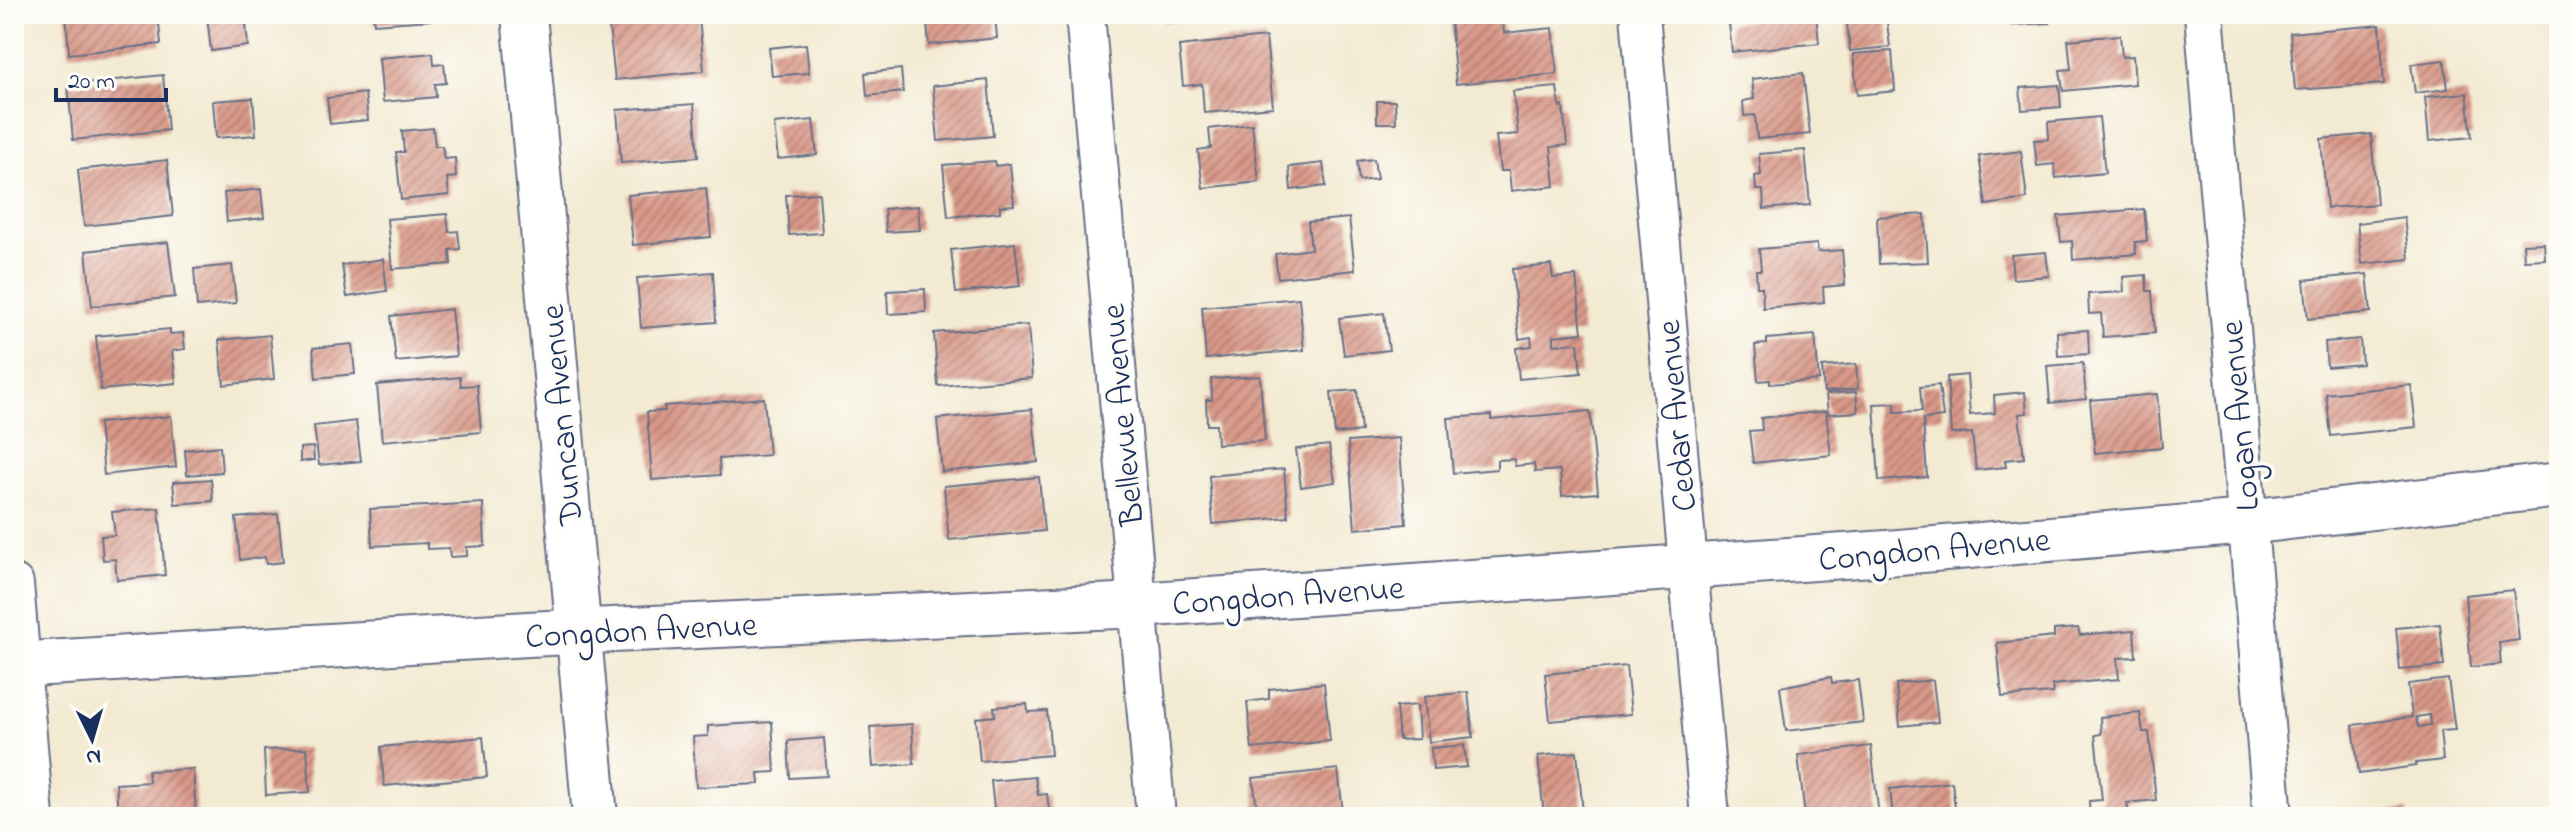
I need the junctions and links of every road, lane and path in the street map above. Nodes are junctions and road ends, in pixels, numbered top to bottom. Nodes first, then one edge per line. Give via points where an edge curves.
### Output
1 (524, 14) edge
2 (1085, 14) edge
3 (1640, 14) edge
4 (2204, 14) edge
5 (2559, 485) edge
6 (2247, 522) junction
7 (1687, 567) junction
8 (14, 584) edge
9 (1138, 605) junction
10 (579, 632) junction
11 (18, 665) edge
12 (34, 817) edge
13 (595, 817) edge
14 (1156, 817) edge
15 (1710, 817) edge
16 (2273, 817) edge

1 - 10 street, Duncan Avenue
2 - 9 street, Bellevue Avenue
3 - 7 street, Cedar Avenue
4 - 6 street, Logan Avenue
5 - 6 street, Congdon Avenue
6 - 7 street, Congdon Avenue
6 - 16 street, Logan Avenue
7 - 9 street, Congdon Avenue
7 - 15 street, Cedar Avenue
8 - 11 street
9 - 10 street, Congdon Avenue
9 - 14 street, Bellevue Avenue
10 - 11 street, Congdon Avenue
10 - 13 street, Duncan Avenue
11 - 12 street

